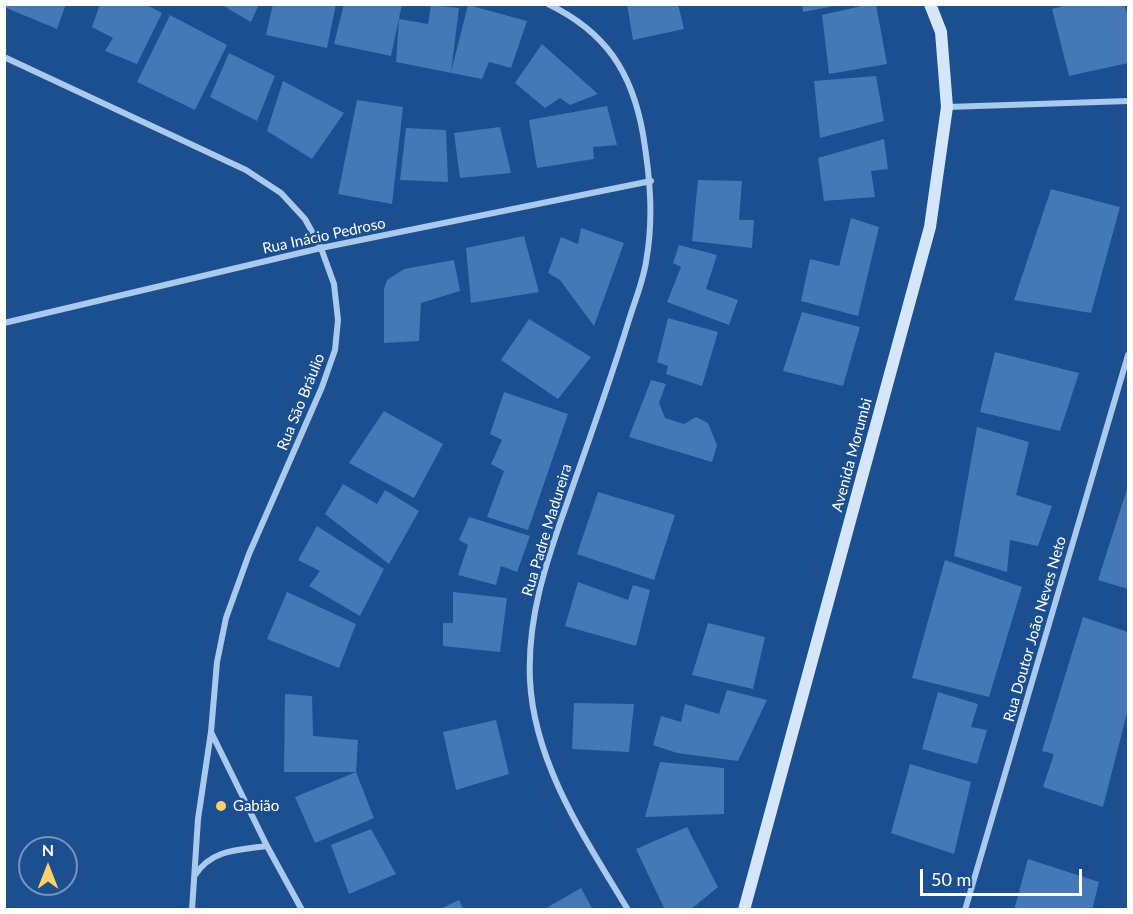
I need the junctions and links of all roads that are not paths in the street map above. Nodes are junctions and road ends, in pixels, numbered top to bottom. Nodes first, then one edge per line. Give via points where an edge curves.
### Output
1 (548, 4) edge
2 (930, 4) edge
3 (4, 57) edge
4 (1128, 102) edge
5 (947, 107) junction
6 (651, 181) junction
7 (321, 248) junction
8 (4, 322) edge
9 (1128, 355) edge
10 (211, 732) junction
11 (267, 846) junction
12 (195, 876) junction
13 (192, 909) edge
14 (302, 909) edge
15 (628, 909) edge
16 (744, 909) edge
17 (965, 909) edge

1 - 6 street, Rua Padre Madureira via 598,35 620,66 639,111
2 - 5 main road, Avenida Morumbi via 941,32
3 - 7 street, Rua São Bráulio via 246,170 281,193 305,219
4 - 5 street
5 - 16 main road, Avenida Morumbi via 930,227
6 - 7 street, Rua Inácio Pedroso
6 - 15 street, Rua Padre Madureira via 646,264 617,361 554,538 537,595 531,635 530,681 539,733 587,842
7 - 8 street, Rua Inácio Pedroso
7 - 10 street, Rua São Bráulio via 334,284 338,320 335,350 226,618 217,662
9 - 17 street, Rua Doutor João Neves Neto
10 - 11 street
10 - 12 street, Rua São Bráulio via 198,819
11 - 12 street via 224,852 202,865
11 - 14 street
12 - 13 street, Rua São Bráulio

